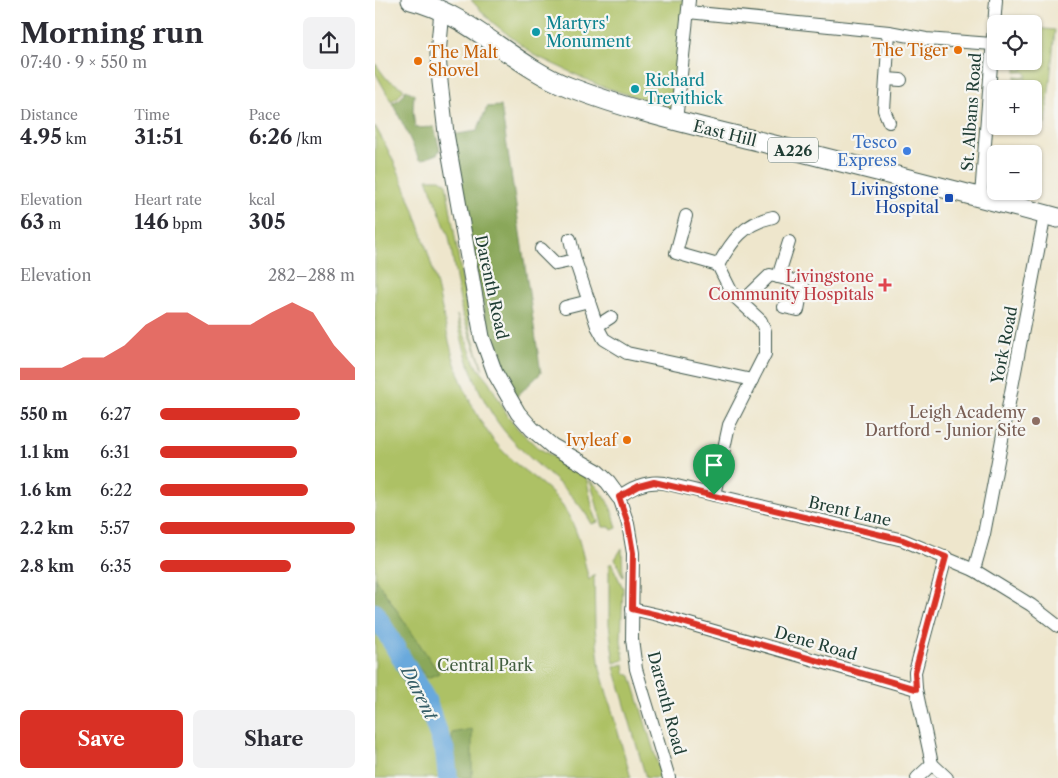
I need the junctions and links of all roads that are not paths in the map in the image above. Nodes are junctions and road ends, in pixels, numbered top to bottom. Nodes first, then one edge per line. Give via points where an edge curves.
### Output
1 (413, 0) edge
2 (997, 0) edge
3 (688, 6) edge
4 (442, 11) junction
5 (996, 15) edge
6 (889, 32) junction
7 (987, 44) edge
8 (991, 70) edge
9 (886, 79) junction
10 (901, 80) dead end
11 (676, 120) junction
12 (889, 122) dead end
13 (981, 196) junction
14 (686, 216) dead end
15 (1052, 216) edge
16 (773, 217) dead end
17 (570, 239) dead end
18 (789, 242) dead end
19 (541, 248) dead end
20 (575, 260) junction
21 (718, 265) junction
22 (778, 277) junction
23 (589, 301) junction
24 (742, 302) junction
25 (565, 307) dead end
26 (784, 307) dead end
27 (611, 317) dead end
28 (597, 326) junction
29 (752, 380) junction
30 (714, 495) junction
31 (619, 497) junction
32 (946, 557) junction
33 (974, 570) junction
34 (632, 609) junction
35 (1058, 626) edge
36 (916, 689) junction
37 (932, 764) junction
38 (669, 778) edge
39 (917, 778) edge
40 (947, 778) edge

1 - 4 main road, East Hill / A226
2 - 5 street, St. Albans Road
3 - 6 street
3 - 11 street
4 - 11 main road, East Hill / A226 via 561,84
4 - 31 street, Darenth Road via 438,54 446,133 482,337 495,373 532,430 552,446 595,471 609,482
6 - 7 street via 926,39
6 - 9 street
8 - 13 street, St. Albans Road
9 - 10 street
9 - 12 street via 884,110
11 - 13 main road, East Hill / A226
13 - 15 main road, East Hill / A226
14 - 21 street via 676,253
15 - 33 street, York Road
16 - 21 street via 745,228
17 - 20 street
18 - 22 street
19 - 20 street via 556,264
20 - 23 street
21 - 24 street via 733,295
22 - 24 street via 770,275
22 - 26 street via 803,283 798,310
23 - 25 street
23 - 28 street
24 - 29 street via 761,321 765,331 765,354
27 - 28 street
28 - 29 street via 604,338 627,353
29 - 30 street via 729,425
30 - 31 street, Brent Lane via 654,482
30 - 32 street, Brent Lane via 903,540
31 - 34 street, Darenth Road via 633,553
32 - 33 street, Brent Lane
32 - 36 street via 915,672
33 - 35 street, Brent Lane
34 - 36 street, Dene Road
34 - 38 street, Darenth Road via 636,670
36 - 37 street
37 - 39 street
37 - 40 street

